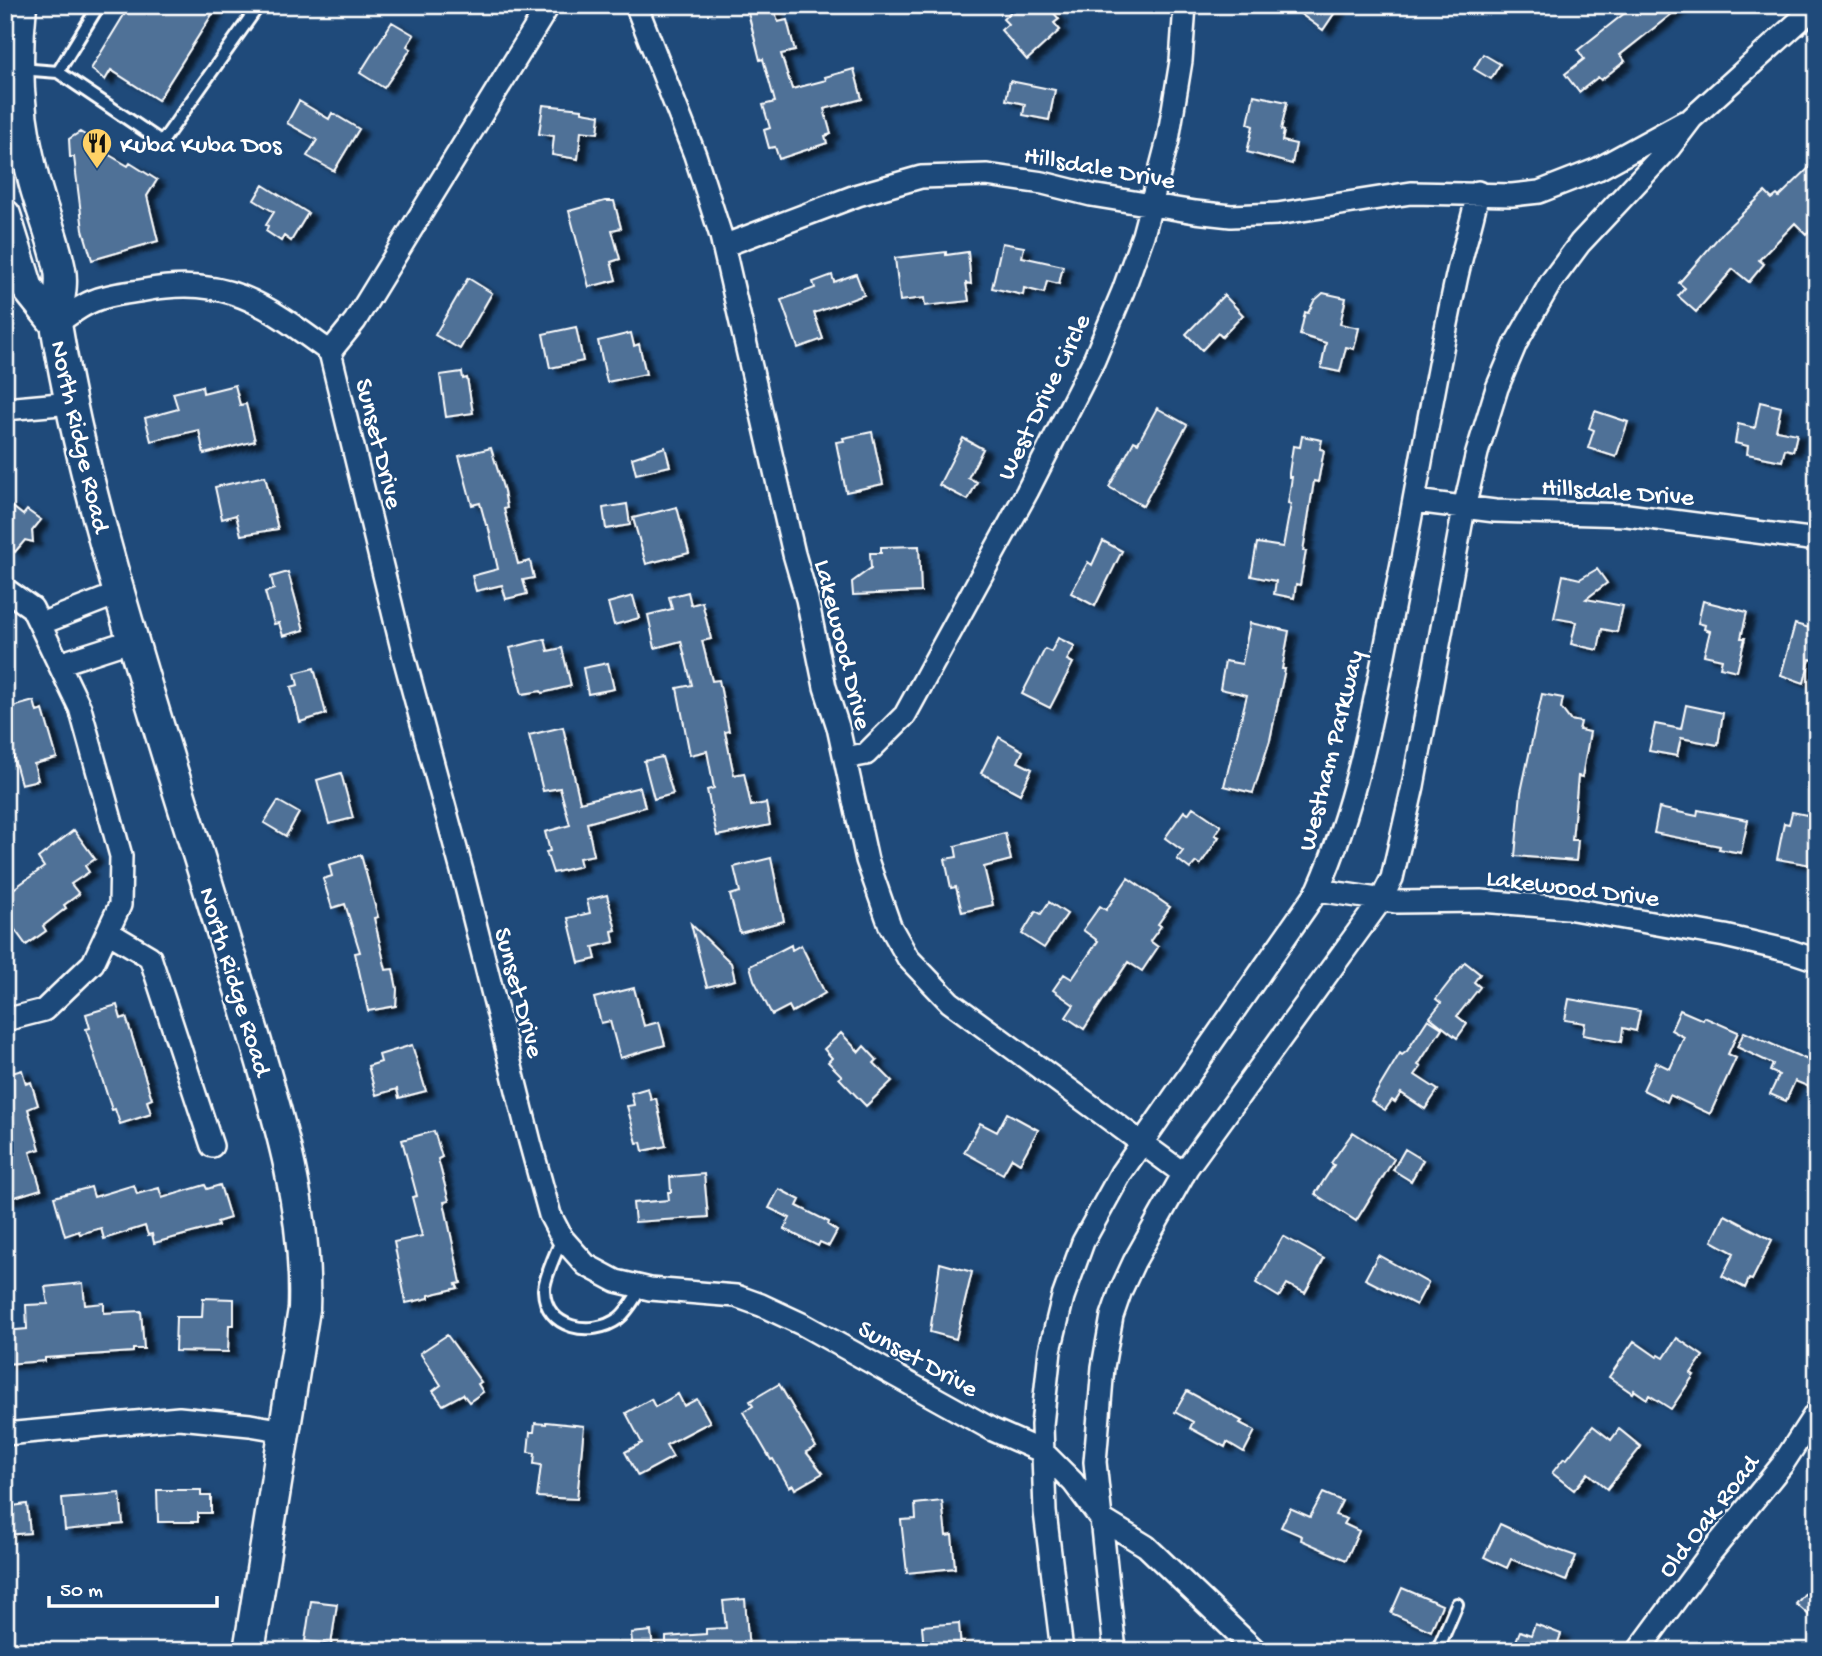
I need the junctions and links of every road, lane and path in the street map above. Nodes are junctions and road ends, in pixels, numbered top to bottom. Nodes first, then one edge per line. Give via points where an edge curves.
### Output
1 (21, 5) edge
2 (99, 5) edge
3 (259, 5) edge
4 (549, 5) edge
5 (636, 5) edge
6 (1185, 5) edge
7 (1806, 8) edge
8 (18, 69) junction
9 (58, 72) junction
10 (1692, 118) junction
11 (1478, 192) junction
12 (1152, 205) junction
13 (5, 215) edge
14 (723, 246) junction
15 (56, 324) junction
16 (330, 352) junction
17 (71, 403) junction
18 (5, 409) edge
19 (1415, 501) junction
20 (1464, 508) junction
21 (1817, 540) edge
22 (5, 589) edge
23 (120, 593) junction
24 (40, 624) junction
25 (133, 640) junction
26 (59, 664) junction
27 (845, 758) junction
28 (1318, 890) junction
29 (1381, 900) junction
30 (108, 932) junction
31 (1817, 960) edge
32 (5, 1020) edge
33 (1142, 1143) junction
34 (212, 1146) dead end
35 (1184, 1174) junction
36 (562, 1238) junction
37 (642, 1287) junction
38 (1817, 1411) edge
39 (285, 1431) junction
40 (5, 1434) edge
41 (1042, 1452) junction
42 (1100, 1518) junction
43 (1457, 1604) dead end
44 (249, 1651) edge
45 (1062, 1651) edge
46 (1115, 1651) edge
47 (1256, 1651) edge
48 (1437, 1651) edge
49 (1638, 1651) edge

1 - 8 main road, North Ridge Road
2 - 9 lane
3 - 9 lane via 162,142
4 - 16 street, Sunset Drive via 355,321
5 - 14 street, Lakewood Drive via 695,155
6 - 12 street, West Drive Circle via 1168,140
7 - 10 street
8 - 9 lane
8 - 15 main road, North Ridge Road via 24,138 60,270 62,294
10 - 11 street via 1598,169 1539,192
10 - 20 street via 1551,282 1497,388
11 - 12 street, Hillsdale Drive via 1411,192 1231,216
11 - 19 street, Westham Parkway via 1455,284
12 - 14 street, Hillsdale Drive via 986,175 921,177 858,195
12 - 27 street, West Drive Circle via 1094,360 905,715 866,754
13 - 15 main road, North Ridge Road via 28,289
14 - 27 street, Lakewood Drive
15 - 16 street via 104,297 196,285 223,289 278,314
15 - 17 main road, North Ridge Road
16 - 36 street, Sunset Drive via 530,1142 550,1215
17 - 18 street
17 - 23 main road, North Ridge Road
19 - 20 street, Hillsdale Drive
19 - 28 street, Westham Parkway via 1347,818
20 - 21 street, Hillsdale Drive via 1627,515
20 - 29 street via 1413,786 1392,877
22 - 24 street via 32,608
23 - 24 street
23 - 25 main road, North Ridge Road
24 - 26 street
25 - 26 street
25 - 39 main road, North Ridge Road via 275,1106 302,1227 304,1309
26 - 30 street via 80,708 121,856 120,905
27 - 33 street, Lakewood Drive via 873,881 908,958 950,1002
28 - 29 street, Lakewood Drive
28 - 33 street, Westham Parkway
29 - 31 street, Lakewood Drive via 1567,908 1725,936
29 - 35 street
30 - 32 street via 93,963 44,1010
30 - 34 street via 150,957
33 - 35 street, Lakewood Drive
33 - 41 street, Westham Parkway via 1083,1242 1063,1297 1044,1389
35 - 42 street via 1134,1262 1112,1316 1095,1462
36 - 37 street, Sunset Drive via 599,1274
36 - 37 lane via 544,1289 549,1309 563,1323 598,1329 620,1317
37 - 41 street, Sunset Drive via 736,1296 761,1305
38 - 49 street, Old Oak Road via 1782,1465
39 - 40 street via 179,1418
39 - 44 main road, North Ridge Road
41 - 42 street, Sunset Drive
41 - 45 street, Westham Parkway
42 - 46 street
42 - 47 street, Sunset Drive via 1146,1546
43 - 48 lane

